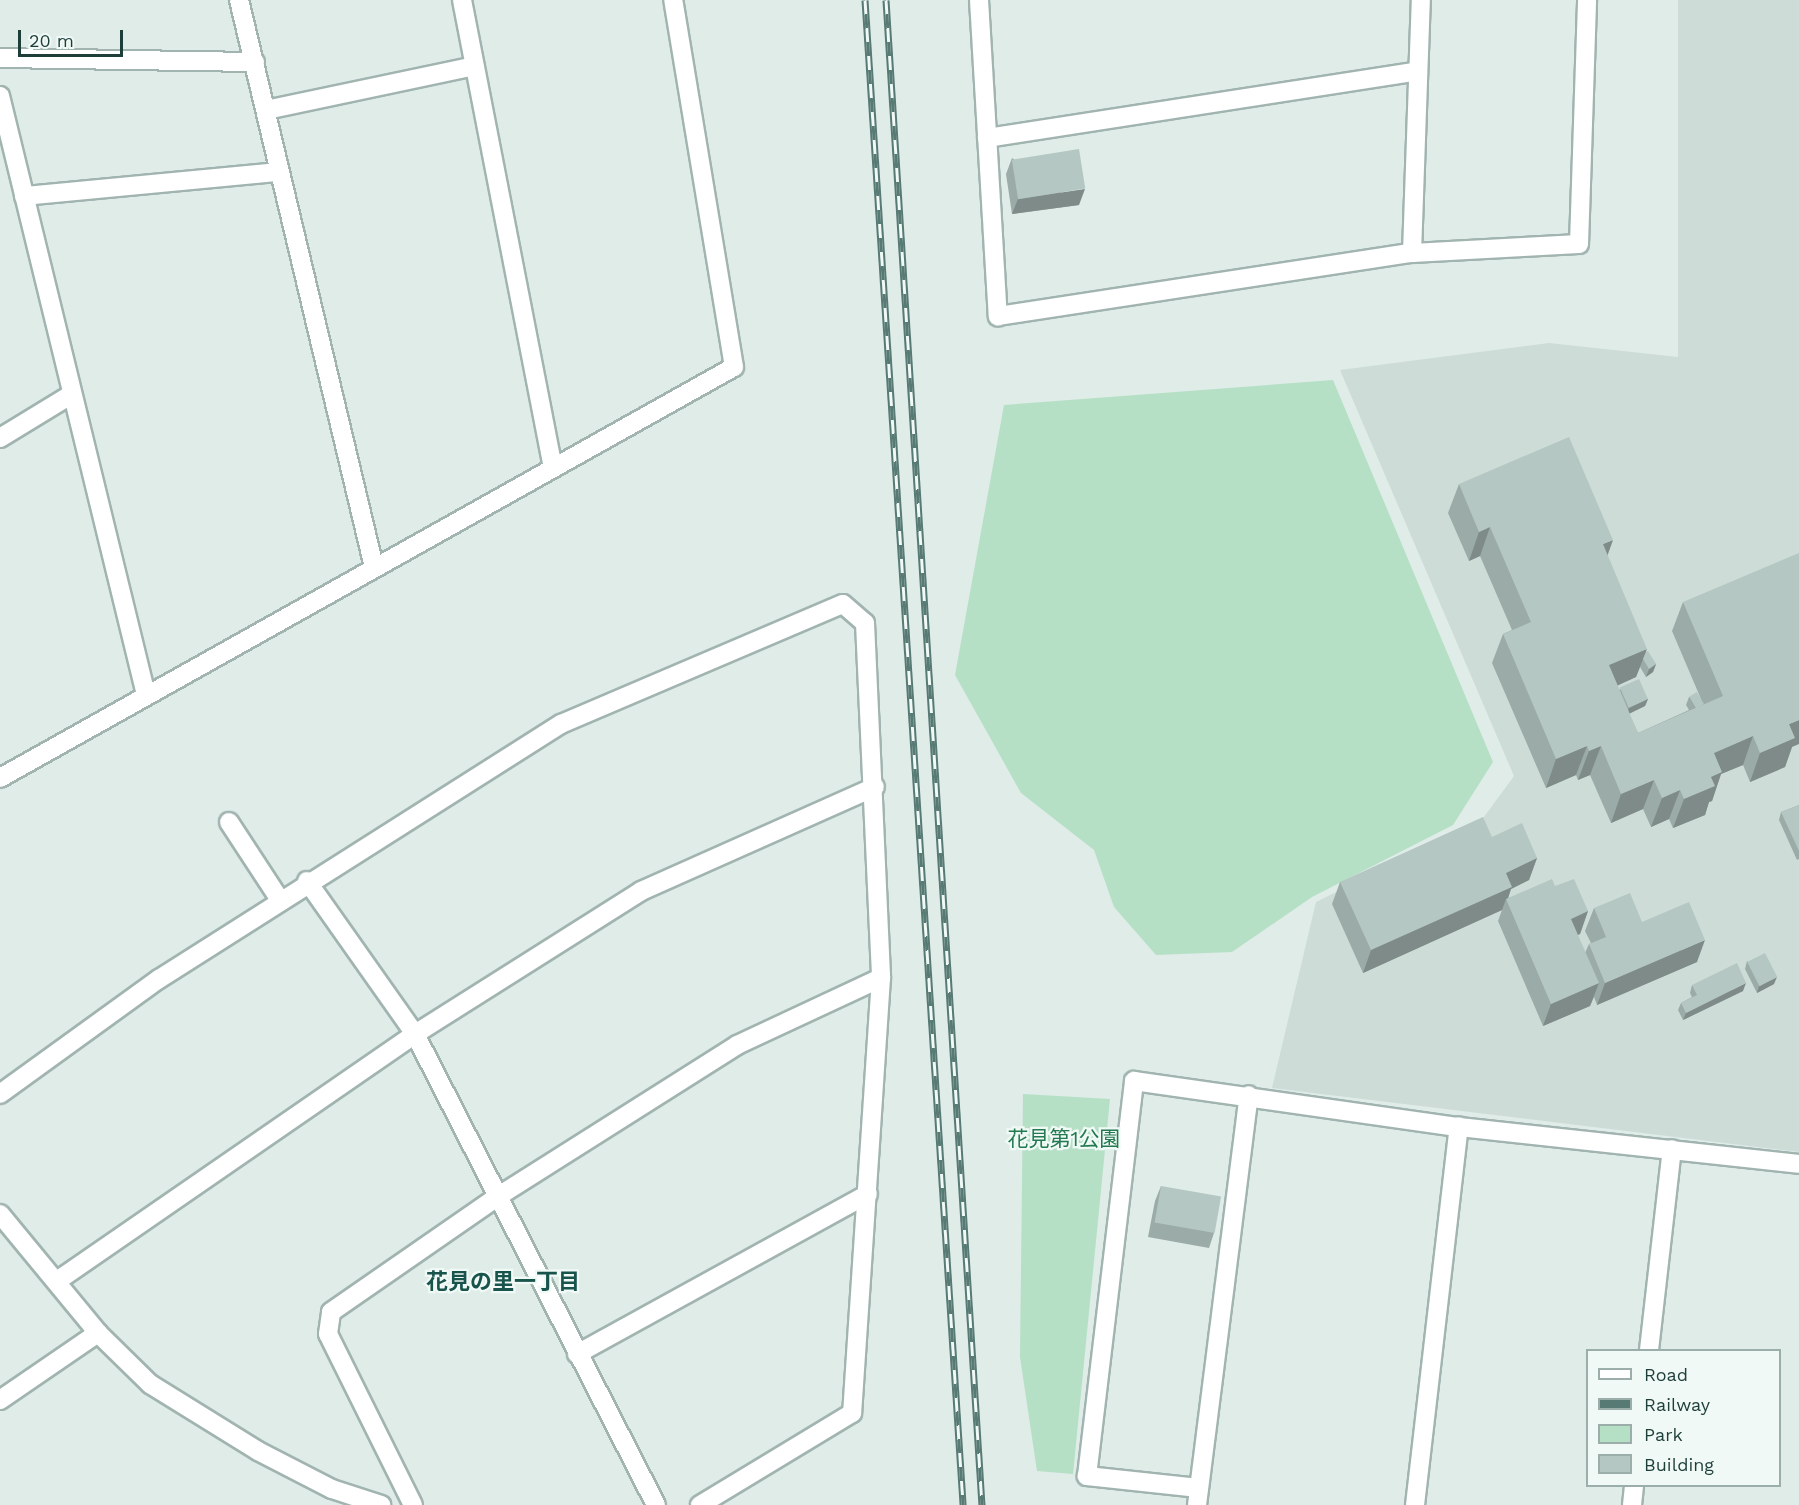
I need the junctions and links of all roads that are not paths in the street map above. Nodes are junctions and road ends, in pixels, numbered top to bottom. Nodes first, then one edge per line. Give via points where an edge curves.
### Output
1 (239, 0) edge
2 (462, 0) edge
3 (673, 0) edge
4 (979, 0) edge
5 (1421, 0) edge
6 (1587, 0) edge
7 (0, 58) edge
8 (255, 62) junction
9 (474, 66) junction
10 (1418, 71) junction
11 (0, 96) edge
12 (266, 110) junction
13 (987, 138) junction
14 (278, 172) junction
15 (24, 196) junction
16 (1412, 253) junction
17 (72, 394) junction
18 (0, 438) edge
19 (553, 466) junction
20 (374, 567) junction
21 (146, 695) junction
22 (0, 778) edge
23 (875, 787) junction
24 (229, 822) dead end
25 (307, 881) junction
26 (280, 900) junction
27 (881, 978) junction
28 (415, 1034) junction
29 (0, 1094) edge
30 (1250, 1095) junction
31 (1459, 1127) junction
32 (1672, 1149) junction
33 (1799, 1164) edge
34 (868, 1194) junction
35 (497, 1197) junction
36 (0, 1214) edge
37 (57, 1281) junction
38 (98, 1334) junction
39 (1650, 1349) edge
40 (577, 1354) junction
41 (0, 1400) edge
42 (1634, 1487) edge
43 (1198, 1497) edge
44 (381, 1505) edge
45 (413, 1505) edge
46 (656, 1505) edge
47 (700, 1505) edge
48 (1415, 1505) edge
49 (1632, 1505) edge

1 - 8 street
2 - 9 street
3 - 19 street via 734,367
4 - 13 street
5 - 10 street
6 - 16 street via 1579,244
7 - 8 street
8 - 12 street
9 - 12 street
9 - 19 street
10 - 13 street
10 - 16 street
11 - 15 street
12 - 14 street
13 - 16 street via 998,316
14 - 15 street
14 - 20 street
15 - 17 street
17 - 18 street
17 - 21 street
19 - 20 street
20 - 21 street
21 - 22 street
23 - 25 street via 865,623 843,604 561,724
23 - 27 street
23 - 28 street via 678,871
24 - 26 street
25 - 26 street
25 - 28 street
26 - 29 street via 159,979
27 - 34 street
27 - 35 street via 738,1045
28 - 35 street
28 - 37 street
30 - 31 street
30 - 43 street
30 - 43 street via 1134,1081 1087,1476
31 - 32 street
31 - 48 street
32 - 33 street
32 - 39 street
34 - 40 street
34 - 47 street via 852,1413
35 - 40 street
35 - 45 street via 332,1312 328,1334
36 - 37 street
37 - 38 street
38 - 41 street
38 - 44 street via 150,1384 258,1451 332,1489
40 - 46 street
42 - 49 street

